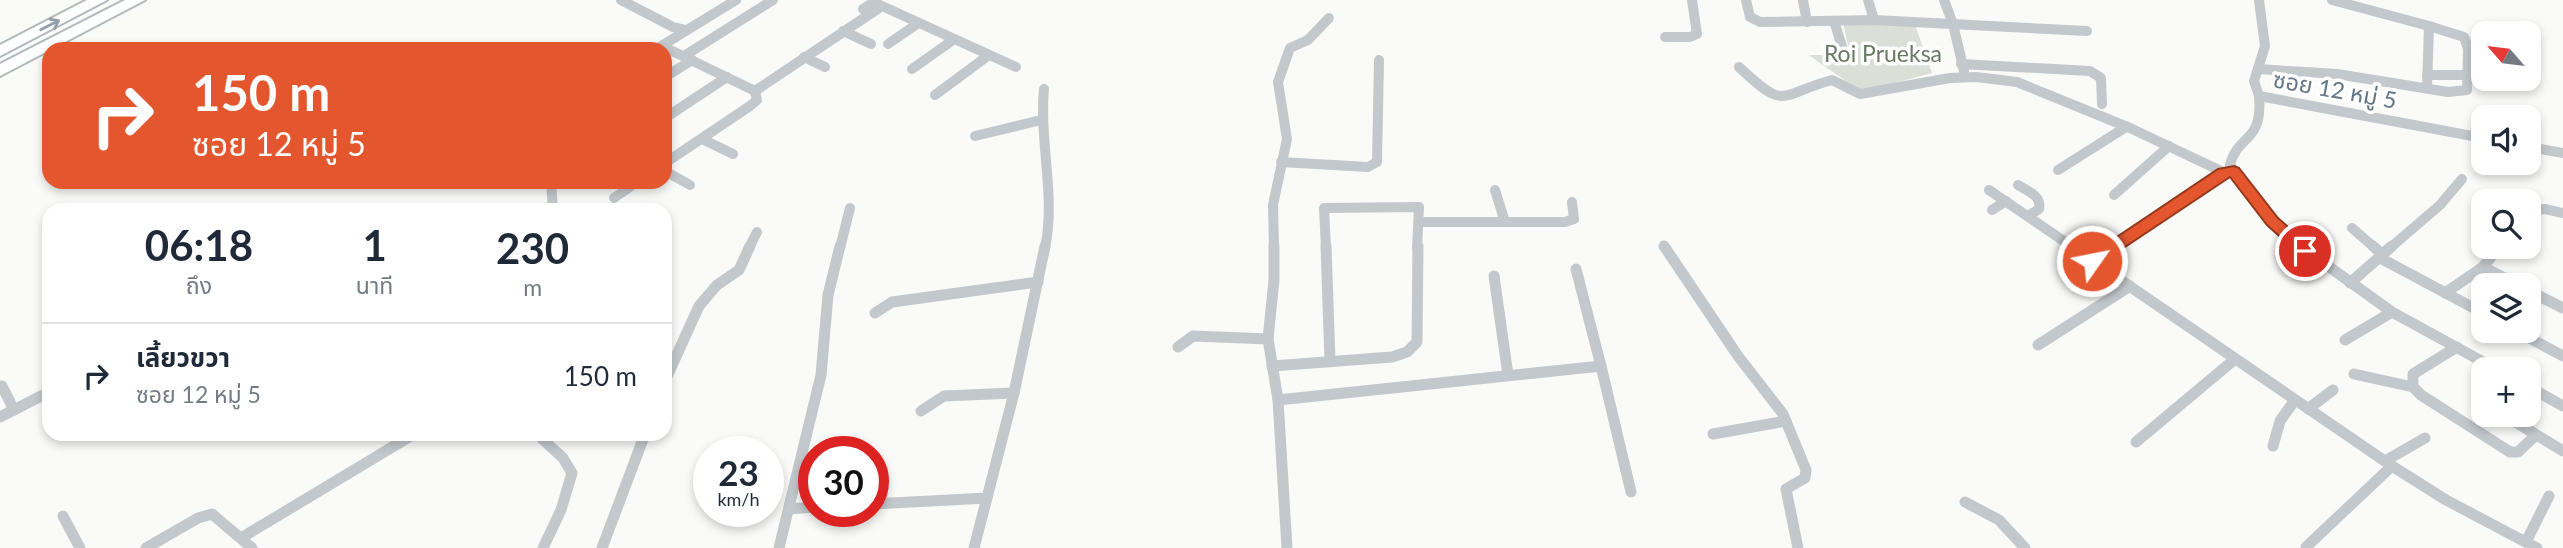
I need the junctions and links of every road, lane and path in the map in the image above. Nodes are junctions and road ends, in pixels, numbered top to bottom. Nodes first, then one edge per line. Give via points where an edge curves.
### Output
1 (99, 0) edge
2 (137, 0) edge
3 (621, 0) edge
4 (736, 0) edge
5 (773, 0) edge
6 (877, 0) edge
7 (1692, 0) edge
8 (1746, 0) edge
9 (1803, 0) edge
10 (1868, 0) edge
11 (1944, 0) edge
12 (2259, 0) edge
13 (2332, 0) edge
14 (863, 9) dead end
15 (1329, 18) dead end
16 (1874, 20) junction
17 (1834, 21) junction
18 (1807, 22) junction
19 (917, 23) junction
20 (1953, 24) junction
21 (2429, 26) junction
22 (686, 30) junction
23 (843, 31) junction
24 (2087, 31) dead end
25 (1665, 37) dead end
26 (953, 40) junction
27 (56, 42) edge
28 (667, 42) edge
29 (871, 44) dead end
30 (888, 44) dead end
31 (42, 49) edge
32 (0, 51) edge
33 (672, 52) edge
34 (1844, 53) dead end
35 (989, 55) junction
36 (804, 57) junction
37 (688, 58) junction
38 (1379, 60) dead end
39 (1965, 62) junction
40 (1016, 66) dead end
41 (825, 67) dead end
42 (1739, 67) dead end
43 (912, 69) dead end
44 (2259, 69) junction
45 (0, 71) edge
46 (672, 72) edge
47 (2427, 75) junction
48 (2467, 75) junction
49 (727, 77) junction
50 (1971, 77) junction
51 (2427, 88) junction
52 (1044, 89) dead end
53 (755, 91) junction
54 (935, 95) dead end
55 (2259, 96) junction
56 (2102, 104) dead end
57 (672, 113) edge
58 (1041, 120) junction
59 (2126, 127) junction
60 (975, 136) dead end
61 (2471, 136) edge
62 (702, 139) junction
63 (2169, 146) junction
64 (2541, 149) edge
65 (2563, 153) edge
66 (733, 154) dead end
67 (672, 158) edge
68 (1281, 162) junction
69 (2059, 170) dead end
70 (2228, 172) junction
71 (672, 175) edge
72 (2462, 179) dead end
73 (690, 185) dead end
74 (2018, 185) dead end
75 (627, 189) edge
76 (1495, 190) dead end
77 (1989, 190) dead end
78 (2114, 195) dead end
79 (614, 198) dead end
80 (2006, 201) junction
81 (1572, 202) dead end
82 (850, 208) dead end
83 (2541, 209) edge
84 (1992, 210) dead end
85 (2563, 214) edge
86 (2028, 216) junction
87 (1420, 222) junction
88 (1505, 222) junction
89 (2352, 228) dead end
90 (757, 232) dead end
91 (1664, 246) dead end
92 (2381, 257) junction
93 (2489, 259) edge
94 (2092, 261) junction
95 (2483, 267) junction
96 (1576, 269) dead end
97 (2495, 273) edge
98 (1494, 276) dead end
99 (1038, 282) junction
100 (2350, 284) junction
101 (2130, 286) junction
102 (2445, 293) junction
103 (2563, 294) edge
104 (2541, 297) edge
105 (2471, 307) edge
106 (2561, 307) edge
107 (2392, 312) junction
108 (875, 313) dead end
109 (1268, 339) junction
110 (2345, 340) dead end
111 (2539, 343) edge
112 (2038, 345) dead end
113 (1178, 347) dead end
114 (2456, 347) junction
115 (2563, 356) edge
116 (2474, 357) edge
117 (2235, 359) junction
118 (1330, 361) junction
119 (672, 366) edge
120 (1272, 366) junction
121 (1601, 366) junction
122 (2354, 374) dead end
123 (1508, 375) junction
124 (2, 386) dead end
125 (2413, 387) junction
126 (2333, 390) dead end
127 (1014, 393) junction
128 (2541, 394) edge
129 (42, 396) edge
130 (1278, 400) junction
131 (2295, 400) junction
132 (2563, 406) edge
133 (2308, 409) junction
134 (14, 410) junction
135 (921, 411) dead end
136 (0, 417) edge
137 (1786, 421) junction
138 (2522, 427) edge
139 (1713, 434) dead end
140 (2535, 436) junction
141 (2425, 438) dead end
142 (402, 441) edge
143 (545, 441) edge
144 (642, 441) edge
145 (2136, 442) dead end
146 (2273, 446) dead end
147 (2563, 451) edge
148 (2389, 464) junction
149 (1631, 492) dead end
150 (2549, 496) dead end
151 (987, 498) junction
152 (1965, 502) dead end
153 (889, 503) edge
154 (798, 508) edge
155 (789, 509) junction
156 (62, 516) dead end
157 (241, 538) junction
158 (2531, 545) edge
159 (2306, 547) edge
160 (80, 548) edge
161 (146, 548) edge
162 (252, 548) edge
163 (543, 548) edge
164 (602, 548) edge
165 (779, 548) edge
166 (974, 548) edge
167 (1287, 548) edge
168 (1798, 548) edge
169 (2025, 548) edge

32 -> 1 highway
2 - 27 highway
3 - 22 street
4 - 22 street
5 - 37 street
6 - 14 street
7 - 25 street via 1696,34
8 - 18 street via 1755,21
9 - 18 street
10 - 16 street
11 - 20 street
12 - 44 street via 2265,46
13 - 21 street
15 - 68 street via 1308,40 1290,48 1279,74 1287,126
16 - 17 street
16 - 20 street
17 - 18 street
17 - 34 street
19 - 23 street via 882,6
19 - 26 street
19 - 30 street
20 - 24 street
20 - 39 street
21 - 47 street
21 - 48 street via 2464,37
22 - 28 street
23 - 29 street
23 - 36 street
26 - 35 street
26 - 43 street
31 - 45 highway
33 - 37 street
35 - 40 street
35 - 54 street
36 - 41 street
36 - 53 street
37 - 46 street
37 - 49 street
38 - 68 street via 1379,156 1374,165
39 - 50 street
39 - 56 street via 2096,73 2101,78
42 - 50 street via 1778,98 1828,80 1860,94
44 - 51 street via 2315,71
44 - 55 street via 2255,81
47 - 48 street
47 - 51 street
48 - 51 street via 2467,90 2460,93
49 - 53 street
49 - 57 street
50 - 59 street via 2029,85
52 - 58 street
53 - 62 street via 757,100
55 - 61 street, ซอย 12 หมู่ 5
55 - 70 street, ซอย 12 หมู่ 5 via 2257,128 2230,159
58 - 60 street
58 - 99 street via 1048,220
59 - 63 street
59 - 69 street
62 - 66 street
62 - 67 street
63 - 70 street
63 - 78 street
64 - 65 street
68 - 109 street via 1273,205 1274,280
70 - 94 street
70 - 100 street via 2305,251
71 - 73 street
72 - 92 street
74 - 86 street via 2040,204
75 - 79 street
76 - 88 street
77 - 80 street
80 - 84 street
80 - 86 street
81 - 88 street via 1571,221
82 - 155 street via 828,295 821,374
83 - 85 street
86 - 94 street
87 - 88 street
87 - 118 street via 1417,342 1402,355
87 - 118 street via 1421,211 1416,206 1324,208
89 - 92 street
90 - 119 street via 739,270 717,285 699,306
91 - 137 street
92 - 100 street
92 - 102 street
93 - 95 street
94 - 101 street
95 - 97 street
95 - 102 street
96 - 121 street
98 - 123 street
99 - 108 street via 892,302
99 - 127 street
100 - 107 street
101 - 112 street
101 - 117 street
102 - 105 street
103 - 106 street
104 - 106 street
107 - 110 street
107 - 114 street
109 - 113 street via 1193,336
109 - 120 street
111 - 115 street
114 - 116 street
114 - 125 street via 2413,374
117 - 131 street
117 - 145 street
118 - 120 street
120 - 130 street
121 - 123 street
121 - 149 street
122 - 125 street
123 - 130 street via 1390,392
124 - 134 street
125 - 140 street via 2510,452 2518,452
126 - 133 street
127 - 135 street via 944,396
127 - 151 street
128 - 132 street
129 - 134 street
130 - 167 street
131 - 133 street
131 - 146 street via 2281,415
133 - 148 street
134 - 136 street
137 - 139 street
137 - 168 street via 1806,470 1805,478 1786,489
138 - 140 street
140 - 147 street
141 - 148 street
142 - 157 street
143 - 163 street via 572,473
144 - 164 street
148 - 158 street
148 - 159 street
150 - 158 street
151 - 153 street
151 - 166 street
152 - 169 street via 1989,511
154 - 155 street
155 - 165 street
156 - 160 street
157 - 161 street via 212,514 198,517
157 - 162 street

